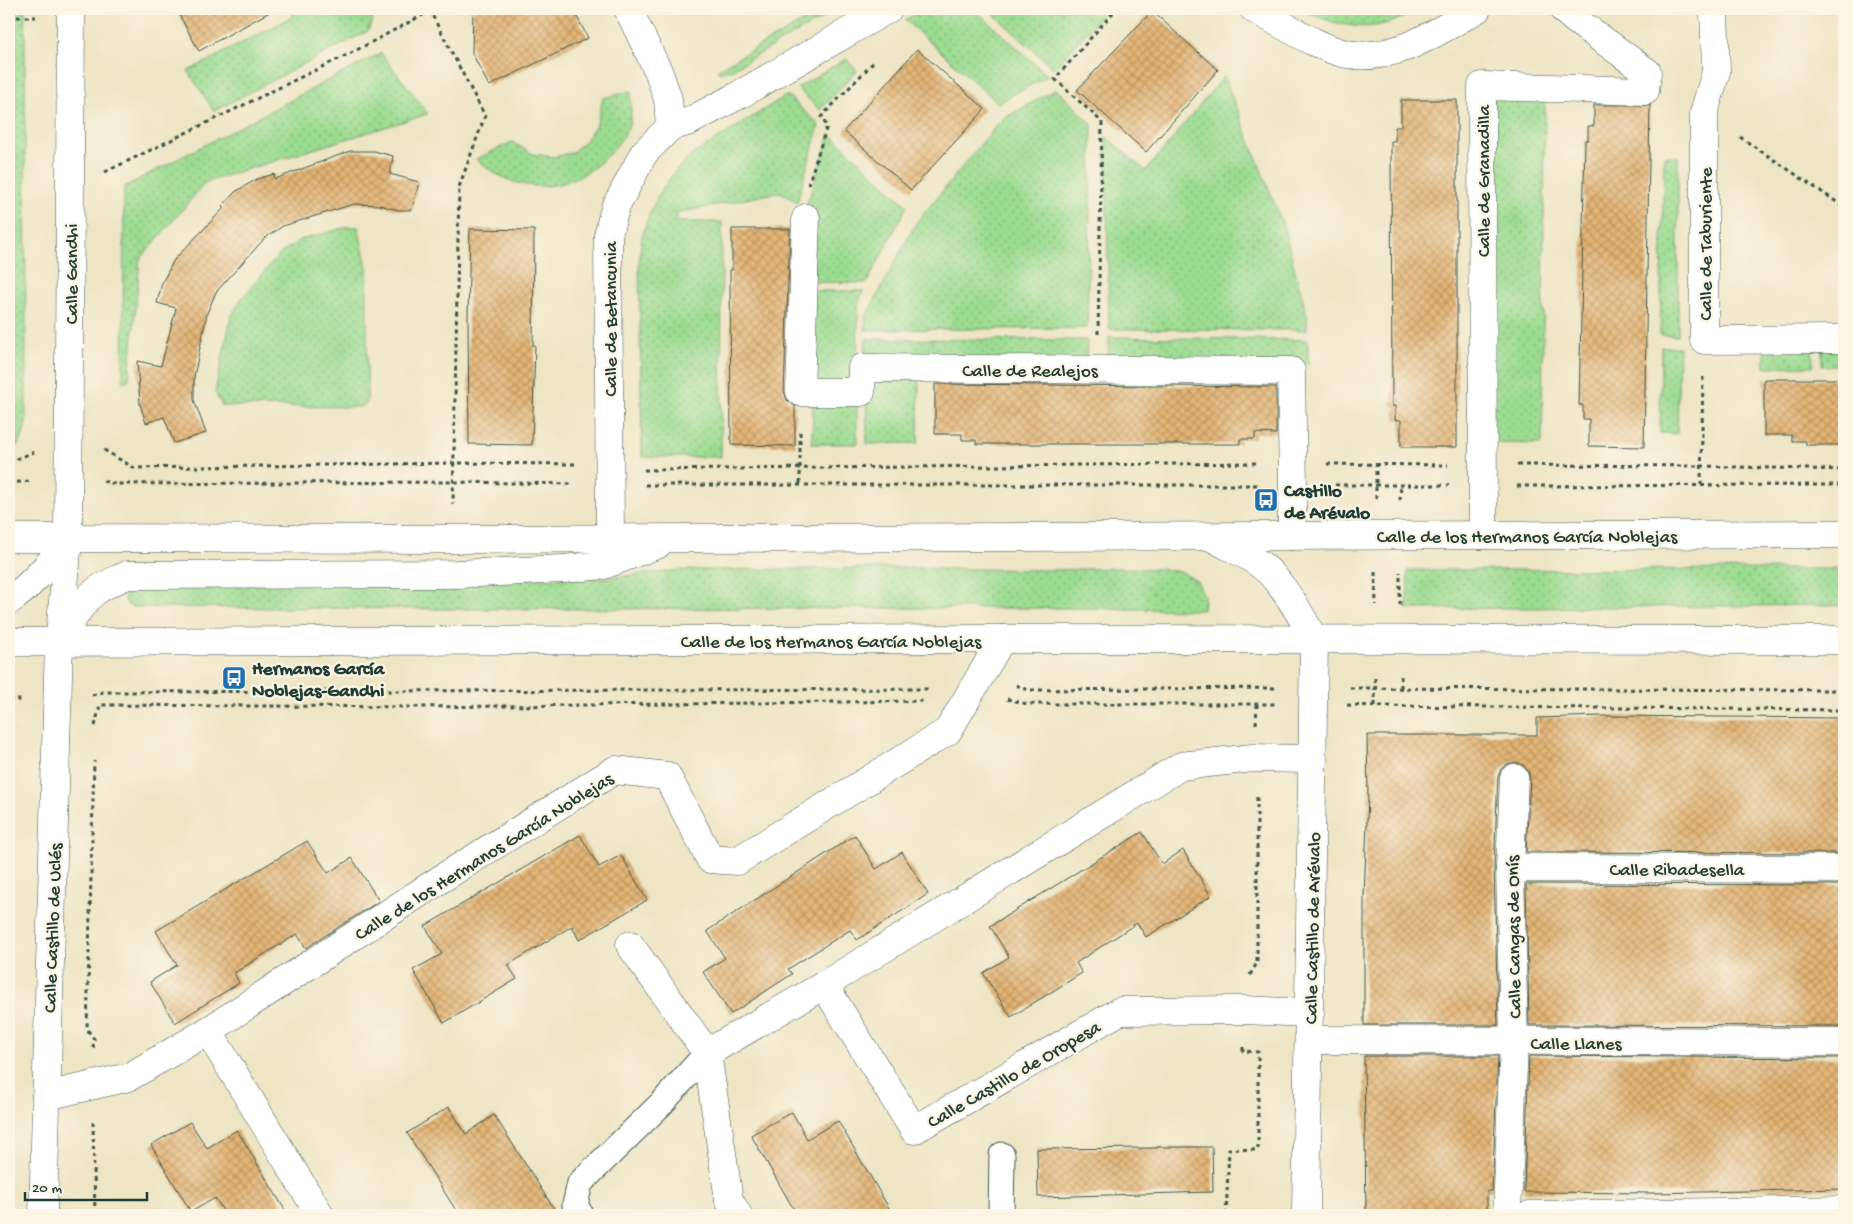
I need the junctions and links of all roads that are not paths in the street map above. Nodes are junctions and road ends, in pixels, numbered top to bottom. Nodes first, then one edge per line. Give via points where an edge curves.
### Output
1 (71, 9) edge
2 (628, 9) edge
3 (888, 9) edge
4 (1254, 9) edge
5 (1477, 9) edge
6 (1563, 9) edge
7 (1714, 9) edge
8 (670, 127) junction
9 (806, 218) dead end
10 (1844, 340) edge
11 (1844, 534) edge
12 (1483, 535) junction
13 (1209, 536) junction
14 (1291, 536) junction
15 (9, 538) edge
16 (673, 538) junction
17 (68, 539) junction
18 (610, 539) junction
19 (9, 601) edge
20 (1002, 639) junction
21 (1314, 640) junction
22 (1844, 640) edge
23 (60, 641) junction
24 (9, 642) edge
25 (1313, 759) junction
26 (1514, 778) dead end
27 (1510, 868) junction
28 (1844, 869) edge
29 (630, 945) dead end
30 (824, 985) junction
31 (1310, 1013) junction
32 (208, 1031) junction
33 (1308, 1040) junction
34 (1514, 1042) junction
35 (1844, 1042) edge
36 (707, 1052) junction
37 (46, 1096) junction
38 (1002, 1155) dead end
39 (1844, 1210) edge
40 (43, 1215) edge
41 (320, 1215) edge
42 (581, 1215) edge
43 (738, 1215) edge
44 (1001, 1215) edge
45 (1306, 1215) edge
46 (1507, 1215) edge
47 (1530, 1215) edge

1 - 17 street, Calle Gandhi
2 - 8 street via 659,73 668,99
3 - 8 street, Calle de Betancunia via 690,121
4 - 5 street via 1324,46 1347,54 1374,55 1403,49
6 - 12 street, Calle de Granadilla via 1647,72 1645,91 1482,86
7 - 10 street, Calle de Taburiente via 1716,72 1704,113 1704,340
8 - 18 street, Calle de Betancunia via 644,153 615,208 608,235
9 - 14 street, Calle de Realejos via 800,392 861,392 862,368 1292,371
11 - 12 street, Calle de los Hermanos García Noblejas
12 - 14 street, Calle de los Hermanos García Noblejas
13 - 14 street, Calle de los Hermanos García Noblejas
13 - 16 street, Calle de los Hermanos García Noblejas
13 - 21 street, Calle de los Hermanos García Noblejas via 1272,574 1303,618
15 - 17 street, Calle de los Hermanos García Noblejas
16 - 18 street, Calle de los Hermanos García Noblejas
16 - 23 street, Calle de los Hermanos García Noblejas via 604,565 563,569 457,574 127,575 95,592 79,610
17 - 18 street, Calle de los Hermanos García Noblejas
17 - 19 street via 35,580
17 - 23 street
20 - 21 street, Calle de los Hermanos García Noblejas
20 - 23 street, Calle de los Hermanos García Noblejas
20 - 32 street, Calle de los Hermanos García Noblejas via 948,731 737,861 710,859 666,776 615,770
21 - 22 street, Calle de los Hermanos García Noblejas
21 - 25 street, Calle Castillo de Arévalo
23 - 24 street, Calle de los Hermanos García Noblejas
23 - 37 street, Calle Castillo de Uclés
25 - 30 street via 1253,758 1181,766
25 - 31 street, Calle Castillo de Arévalo
26 - 27 street, Calle Cangas de Onís
27 - 28 street, Calle Ribadesella
27 - 34 street, Calle Cangas de Onís
29 - 36 street
30 - 31 street, Calle Castillo de Oropesa via 914,1130 1120,1011
30 - 36 street
31 - 33 street, Calle Castillo de Arévalo
32 - 37 street, Calle de los Hermanos García Noblejas via 130,1077
32 - 41 street
33 - 34 street, Calle Llanes
33 - 45 street, Calle Castillo de Arévalo
34 - 35 street, Calle Llanes
34 - 46 street, Calle Cangas de Onís
36 - 42 lane via 662,1103 580,1182 575,1206
36 - 43 street via 729,1200
37 - 40 street, Calle Castillo de Uclés
38 - 44 lane
39 - 47 street

